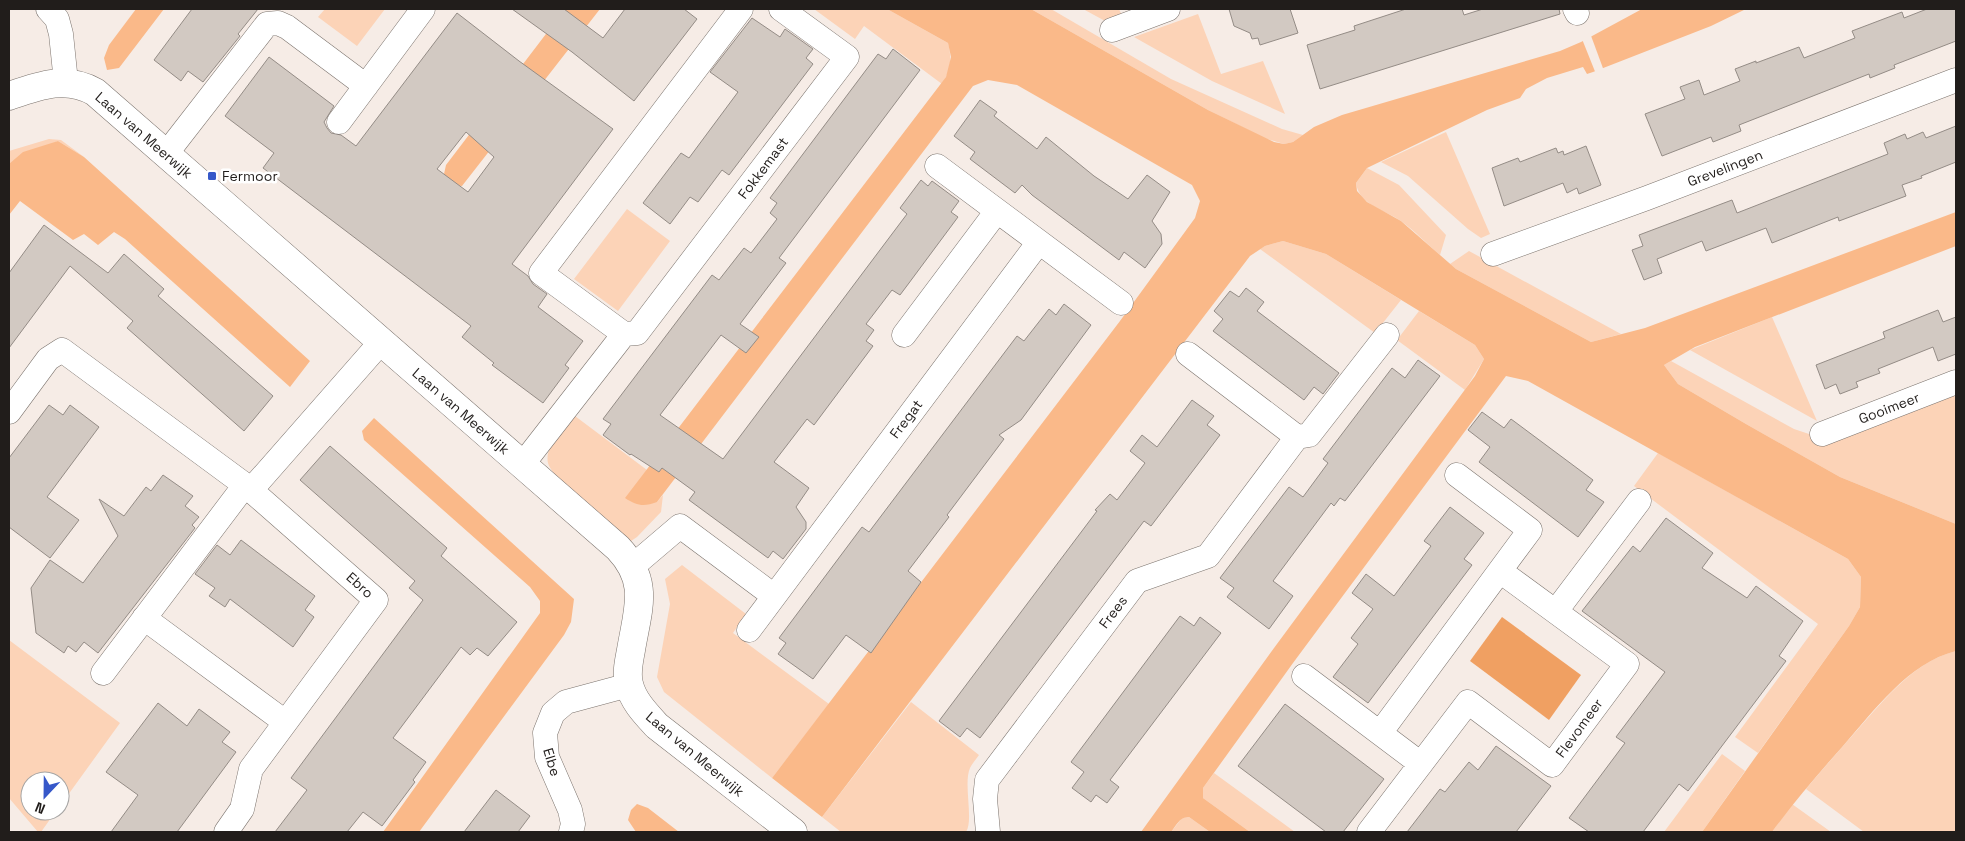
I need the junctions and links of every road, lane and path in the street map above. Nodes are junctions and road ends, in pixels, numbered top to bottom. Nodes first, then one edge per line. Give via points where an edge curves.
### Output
1 (48, 9) edge
2 (423, 9) edge
3 (741, 9) edge
4 (781, 9) edge
5 (1168, 9) edge
6 (283, 16) edge
7 (1112, 30) dead end
8 (1956, 80) edge
9 (66, 82) junction
10 (366, 86) junction
11 (9, 96) edge
12 (339, 122) dead end
13 (166, 154) junction
14 (937, 166) dead end
15 (997, 211) junction
16 (1039, 242) junction
17 (1493, 254) dead end
18 (1120, 303) dead end
19 (624, 334) junction
20 (904, 335) dead end
21 (1387, 335) dead end
22 (381, 342) junction
23 (1188, 354) dead end
24 (1956, 382) edge
25 (9, 412) edge
26 (1822, 434) dead end
27 (1297, 438) junction
28 (522, 465) junction
29 (1456, 475) dead end
30 (248, 487) junction
31 (1639, 501) dead end
32 (632, 566) junction
33 (1500, 571) junction
34 (774, 596) junction
35 (1556, 611) junction
36 (144, 618) junction
37 (749, 630) dead end
38 (103, 673) dead end
39 (1304, 676) dead end
40 (629, 685) junction
41 (285, 722) junction
42 (1380, 733) junction
43 (1421, 764) junction
44 (226, 832) edge
45 (571, 832) edge
46 (793, 832) edge
47 (988, 832) edge
48 (1369, 832) edge

1 - 9 street via 57,19 61,34
2 - 10 street
3 - 19 street via 541,273
4 - 19 street, Fokkemast via 846,57 637,333
5 - 7 street
6 - 10 street via 288,27
6 - 13 street via 267,24
8 - 17 street, Grevelingen
9 - 11 street, Laan van Meerwijk via 45,84
9 - 13 street, Laan van Meerwijk via 95,92
10 - 12 street
13 - 22 street, Laan van Meerwijk
14 - 15 street
15 - 16 street
15 - 20 street
16 - 18 street
16 - 34 street, Fregat
19 - 28 street, Fokkemast
21 - 27 street, Frees via 1309,435
22 - 28 street, Laan van Meerwijk
22 - 30 street
23 - 27 street
24 - 26 street, Gooimeer
25 - 30 street, Ebro via 48,359 62,350
27 - 47 street, Frees via 1208,556 1137,581 987,780
28 - 32 street, Laan van Meerwijk via 618,548
29 - 33 street via 1530,530
30 - 36 street
30 - 41 street, Ebro via 376,600
31 - 35 street
32 - 34 street via 680,526
32 - 40 street, Laan van Meerwijk via 640,597 628,670
33 - 35 street, Flevomeer
33 - 42 street
34 - 37 street, Fregat
35 - 43 street, Flevomeer via 1627,664 1552,765 1468,702
36 - 38 street
36 - 41 street
39 - 42 street
40 - 45 street, Elbe via 566,702 553,714 544,733 547,757 570,810
40 - 46 street, Laan van Meerwijk via 642,710 657,726
41 - 44 street, Ebro via 251,769 242,809
42 - 43 street
43 - 48 street, Flevomeer

